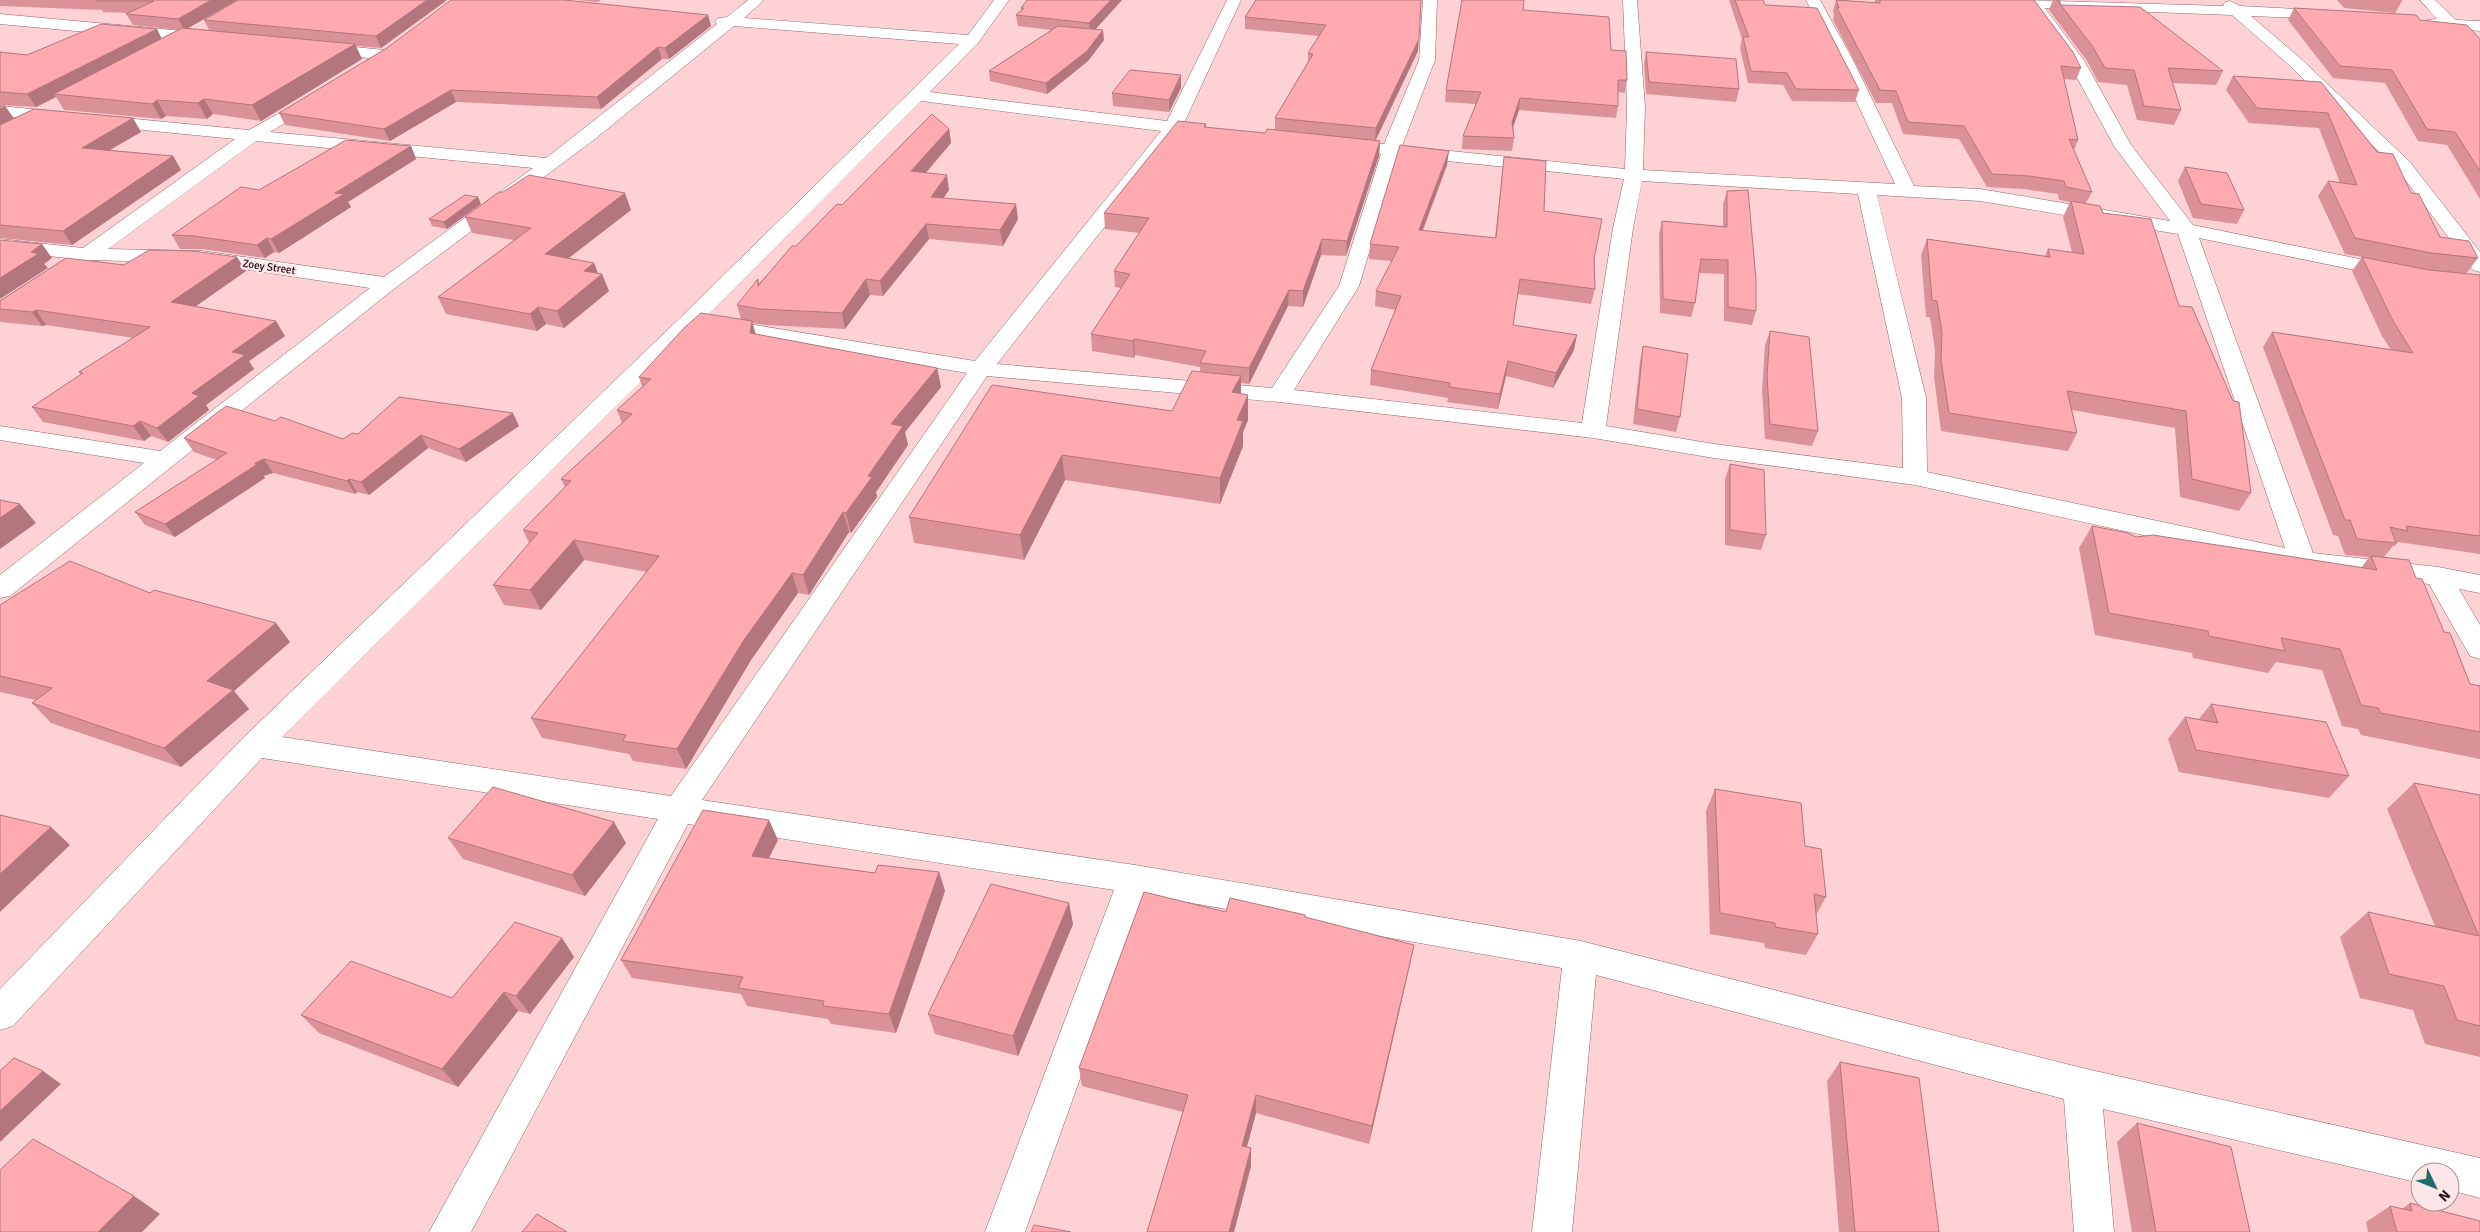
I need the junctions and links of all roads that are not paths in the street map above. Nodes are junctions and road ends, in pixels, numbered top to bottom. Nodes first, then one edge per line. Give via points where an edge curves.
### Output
1 (757, 0) edge
2 (1002, 0) edge
3 (1234, 0) edge
4 (1430, 0) edge
5 (1630, 0) edge
6 (1813, 0) edge
7 (2427, 0) edge
8 (2014, 2) edge
9 (2032, 2) edge
10 (2229, 5) edge
11 (2344, 15) edge
12 (0, 19) edge
13 (711, 20) dead end
14 (2413, 21) edge
15 (731, 22) junction
16 (213, 23) edge
17 (2452, 25) junction
18 (2480, 26) edge
19 (190, 37) junction
20 (220, 40) edge
21 (972, 40) junction
22 (400, 44) edge
23 (307, 48) edge
24 (164, 50) edge
25 (385, 55) junction
26 (360, 70) edge
27 (328, 90) edge
28 (915, 95) junction
29 (61, 103) edge
30 (0, 111) edge
31 (36, 116) junction
32 (1173, 127) junction
33 (14, 128) edge
34 (1202, 130) edge
35 (254, 134) junction
36 (1321, 142) edge
37 (1391, 150) junction
38 (549, 164) junction
39 (1634, 176) junction
40 (1866, 188) junction
41 (1907, 190) junction
42 (2186, 230) junction
43 (0, 245) edge
44 (87, 254) junction
45 (2410, 275) edge
46 (2477, 277) edge
47 (388, 284) junction
48 (0, 310) edge
49 (690, 321) junction
50 (981, 369) junction
51 (1279, 395) junction
52 (1593, 431) junction
53 (0, 433) edge
54 (165, 460) junction
55 (1915, 477) junction
56 (2303, 561) junction
57 (2438, 576) junction
58 (2480, 584) edge
59 (0, 589) edge
60 (2480, 649) edge
61 (255, 745) junction
62 (680, 808) junction
63 (1135, 879) junction
64 (1581, 956) junction
65 (0, 1014) edge
66 (2082, 1086) junction
67 (2480, 1178) edge
68 (449, 1232) edge
69 (1005, 1232) edge
70 (1552, 1232) edge
71 (2094, 1232) edge

1 - 15 street
2 - 21 street
3 - 32 street
4 - 37 street via 1427,60
5 - 39 street via 1636,107
6 - 41 street
7 - 17 street
8 - 9 street
9 - 10 street
9 - 42 street via 2077,62 2123,146
10 - 11 street
10 - 46 street via 2294,61 2404,166
12 - 19 street
13 - 15 street
14 - 17 street
15 - 21 street
15 - 38 street
16 - 19 street
17 - 18 street
19 - 20 street
19 - 24 street
21 - 28 street
22 - 25 street
23 - 25 street
25 - 26 street
27 - 35 street
28 - 32 street
28 - 49 street
29 - 31 street
30 - 31 street
31 - 33 street
31 - 35 street
32 - 34 street
32 - 50 street
35 - 38 street
35 - 44 street
36 - 37 street
37 - 39 street
37 - 51 street via 1350,286
38 - 47 street
39 - 40 street
39 - 52 street via 1623,228
40 - 41 street
40 - 55 street via 1914,398
41 - 42 street via 1980,195
42 - 45 street
42 - 56 street
43 - 44 street, Zoey Street
44 - 47 street, Zoey Street via 202,257
44 - 48 street
47 - 54 street
49 - 50 street
49 - 61 street
50 - 51 street
50 - 62 street
51 - 52 street
52 - 55 street via 1714,451
53 - 54 street
54 - 59 street
55 - 56 street
56 - 57 street
57 - 58 street
57 - 60 street
61 - 62 street
61 - 65 street
62 - 63 street
62 - 68 street
63 - 64 street
63 - 69 street
64 - 66 street
64 - 70 street
66 - 67 street
66 - 71 street

